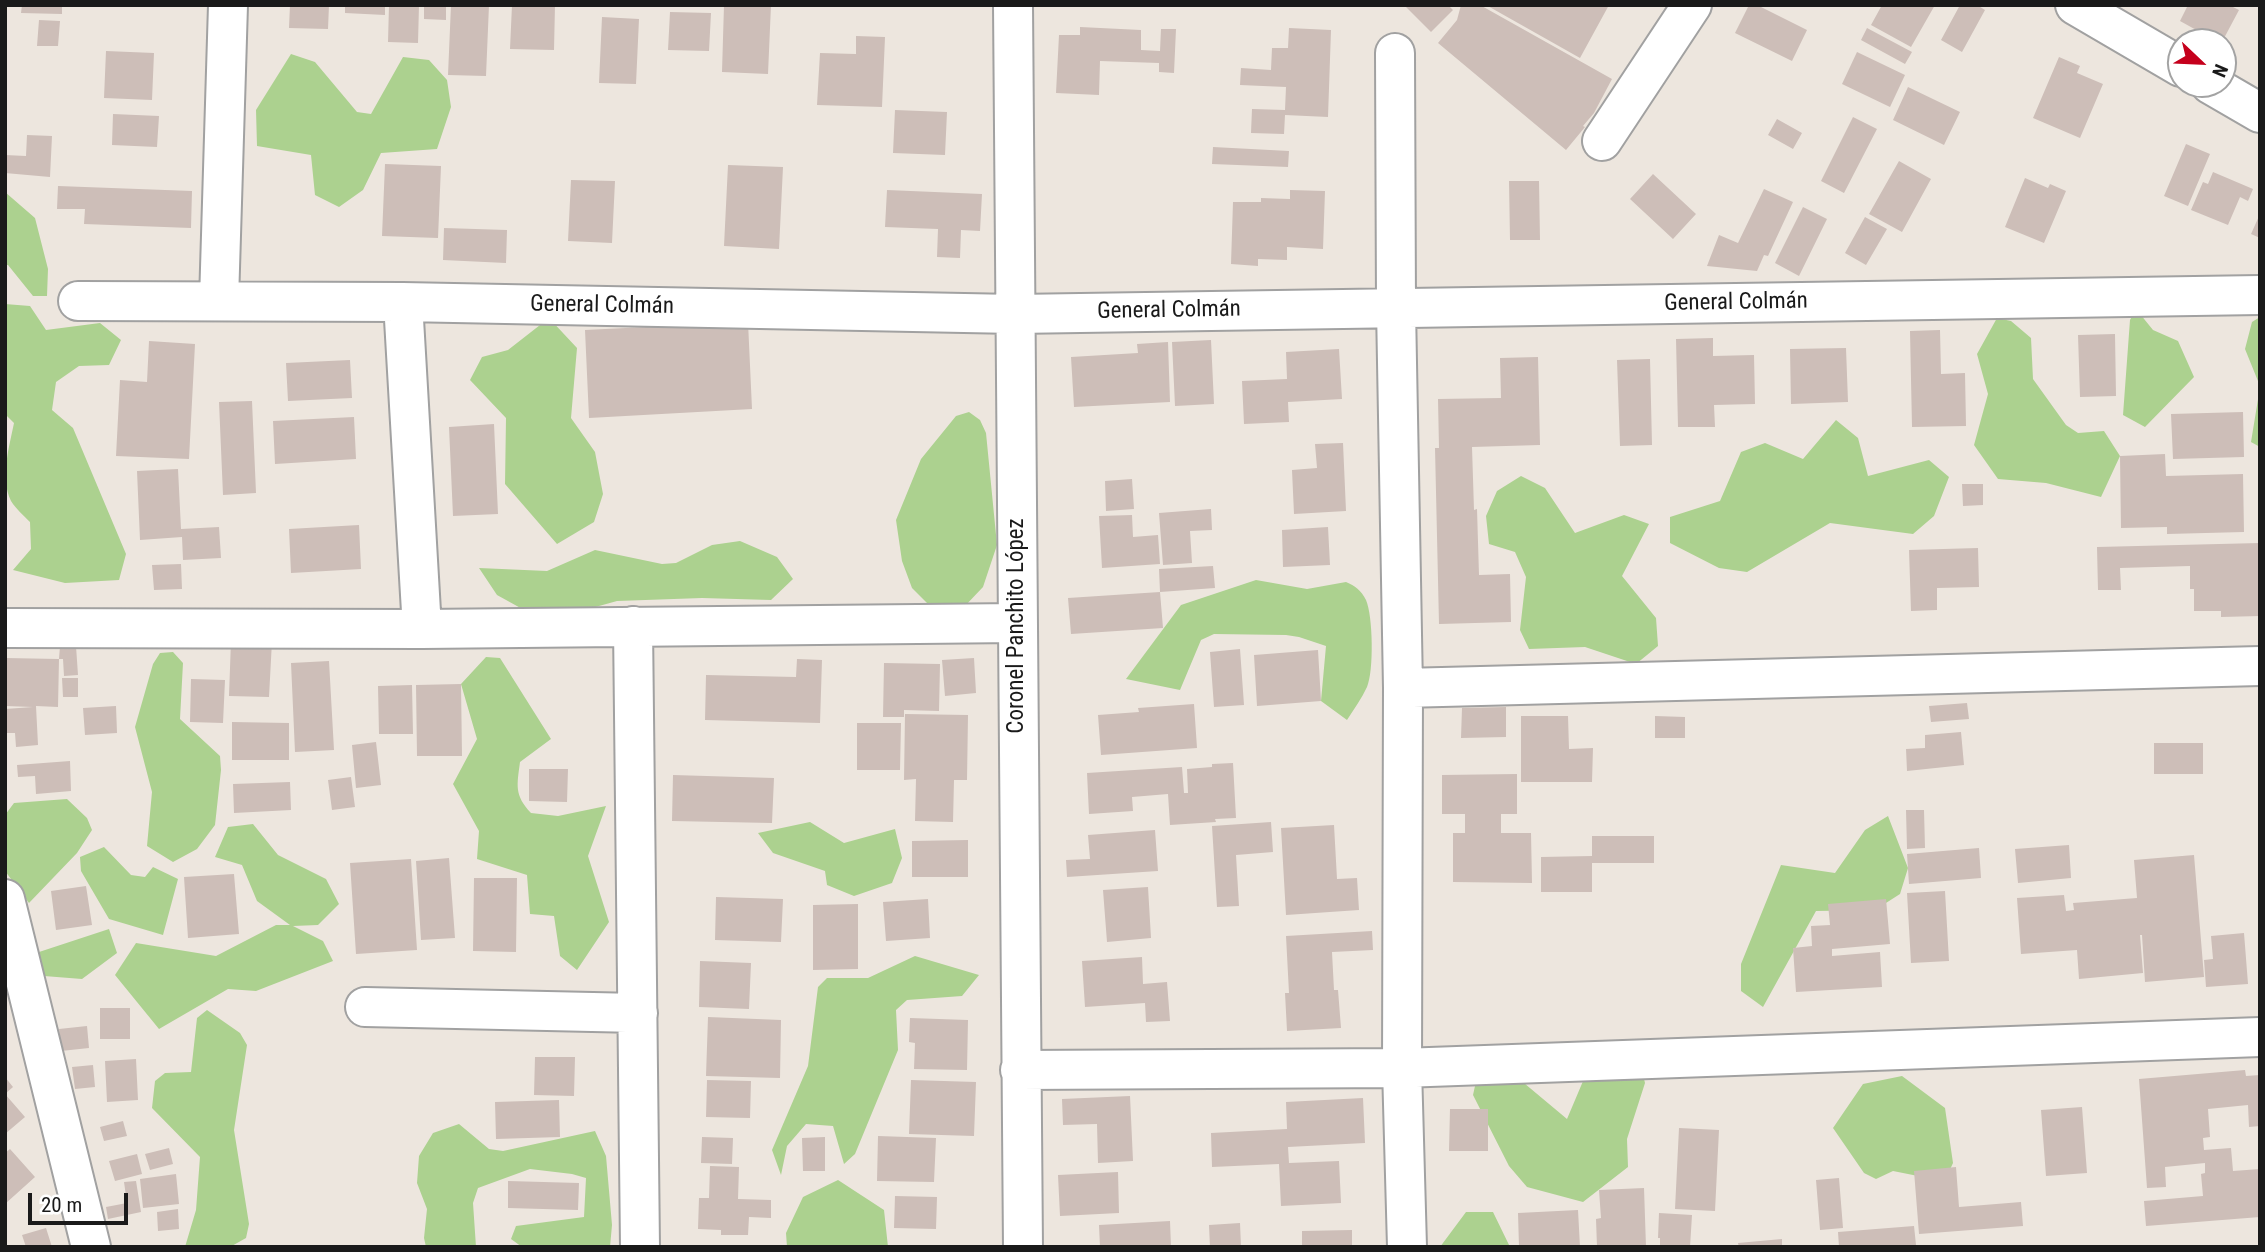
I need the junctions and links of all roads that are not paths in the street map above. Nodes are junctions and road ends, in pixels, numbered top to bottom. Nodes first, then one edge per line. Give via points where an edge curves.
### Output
1 (228, 5) edge
2 (1013, 5) edge
3 (1692, 5) edge
4 (2074, 5) edge
5 (2128, 19) edge
6 (1395, 53) dead end
7 (2167, 54) edge
8 (2234, 98) edge
9 (2260, 113) edge
10 (1602, 141) dead end
11 (2260, 295) edge
12 (78, 301) dead end
13 (219, 301) junction
14 (403, 302) junction
15 (1396, 308) junction
16 (1015, 314) junction
17 (1017, 623) junction
18 (633, 626) junction
19 (5, 628) edge
20 (422, 629) junction
21 (2260, 666) edge
22 (1403, 688) junction
23 (5, 898) edge
24 (365, 1007) dead end
25 (639, 1013) junction
26 (2260, 1037) edge
27 (1402, 1068) junction
28 (1020, 1070) junction
29 (91, 1247) edge
30 (640, 1247) edge
31 (1023, 1247) edge
32 (1407, 1247) edge

1 - 13 street
2 - 16 street, Coronel Panchito López
3 - 10 street
4 - 5 street
5 - 7 street
6 - 15 street
8 - 9 street
11 - 15 street, General Colmán
12 - 13 street, General Colmán
13 - 14 street, General Colmán
14 - 16 street, General Colmán
14 - 20 street
15 - 16 street, General Colmán
15 - 22 street
16 - 17 street, Coronel Panchito López
17 - 18 street
17 - 28 street, Coronel Panchito López
18 - 20 street
18 - 25 street
19 - 20 street
21 - 22 street
22 - 27 street
23 - 29 street
24 - 25 street
25 - 30 street
26 - 27 street
27 - 28 street
27 - 32 street
28 - 31 street, Coronel Panchito López

